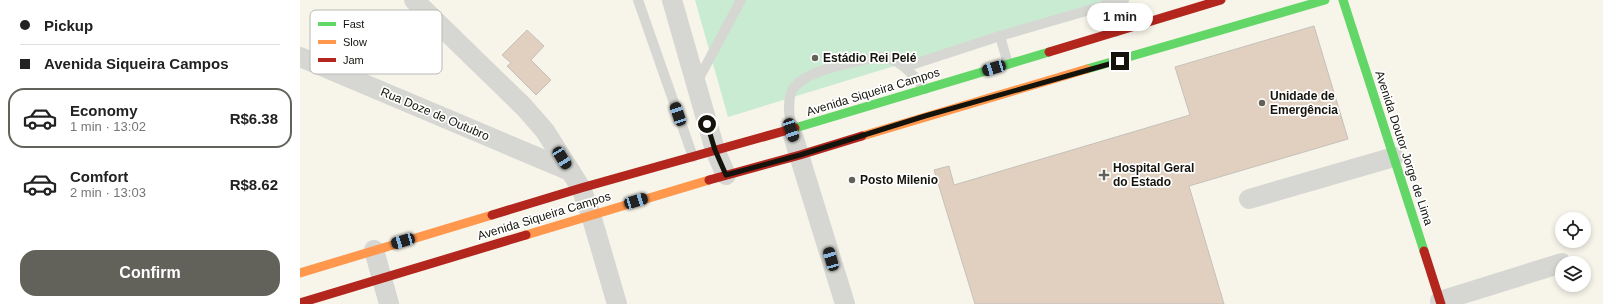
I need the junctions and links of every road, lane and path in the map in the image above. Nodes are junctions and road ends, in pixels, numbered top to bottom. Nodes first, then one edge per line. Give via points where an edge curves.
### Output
1 (414, 0) edge
2 (638, 0) edge
3 (672, 0) edge
4 (741, 0) edge
5 (1124, 0) edge
6 (1221, 0) edge
7 (1325, 0) edge
8 (1343, 0) edge
9 (1107, 3) edge
10 (424, 10) edge
11 (442, 27) edge
12 (1116, 32) junction
13 (1000, 36) junction
14 (300, 57) edge
15 (310, 61) edge
16 (1008, 64) junction
17 (905, 67) junction
18 (340, 74) edge
19 (696, 84) junction
20 (925, 89) junction
21 (900, 96) junction
22 (907, 115) junction
23 (791, 130) junction
24 (715, 150) junction
25 (800, 155) junction
26 (693, 157) junction
27 (1394, 157) junction
28 (570, 171) junction
29 (726, 175) junction
30 (581, 188) junction
31 (1250, 199) dead end
32 (590, 215) junction
33 (374, 250) junction
34 (1555, 265) edge
35 (300, 273) edge
36 (381, 277) junction
37 (1440, 302) edge
38 (300, 303) edge
39 (389, 304) edge
40 (617, 304) edge
41 (845, 304) edge

1 - 10 street
2 - 26 lane
3 - 19 street
4 - 19 lane
5 - 9 lane
6 - 12 main road, Avenida Siqueira Campos
7 - 22 main road, Avenida Siqueira Campos
8 - 27 main road, Avenida Doutor Jorge de Lima
9 - 12 lane
9 - 13 lane
11 - 28 street via 524,106 545,131
12 - 16 main road, Avenida Siqueira Campos
13 - 16 lane
13 - 17 lane
14 - 15 street, Rua Doze de Outubro
16 - 20 main road, Avenida Siqueira Campos
17 - 20 lane
17 - 23 lane via 891,58 876,57 812,74 799,81 791,92 788,106
18 - 28 street, Rua Doze de Outubro
19 - 24 street
20 - 21 main road, Avenida Siqueira Campos
21 - 22 lane
21 - 23 main road, Avenida Siqueira Campos
22 - 25 main road, Avenida Siqueira Campos
23 - 24 main road, Avenida Siqueira Campos
23 - 25 street
24 - 26 main road, Avenida Siqueira Campos
24 - 29 street
25 - 29 main road, Avenida Siqueira Campos
25 - 41 street
26 - 30 main road, Avenida Siqueira Campos
27 - 31 street
27 - 37 main road, Avenida Doutor Jorge de Lima
28 - 30 street
29 - 32 main road, Avenida Siqueira Campos
30 - 32 street
30 - 33 main road, Avenida Siqueira Campos
32 - 36 main road, Avenida Siqueira Campos
32 - 40 street
33 - 35 main road, Avenida Siqueira Campos
33 - 36 street
34 - 37 street
36 - 38 main road, Avenida Siqueira Campos
36 - 39 street

